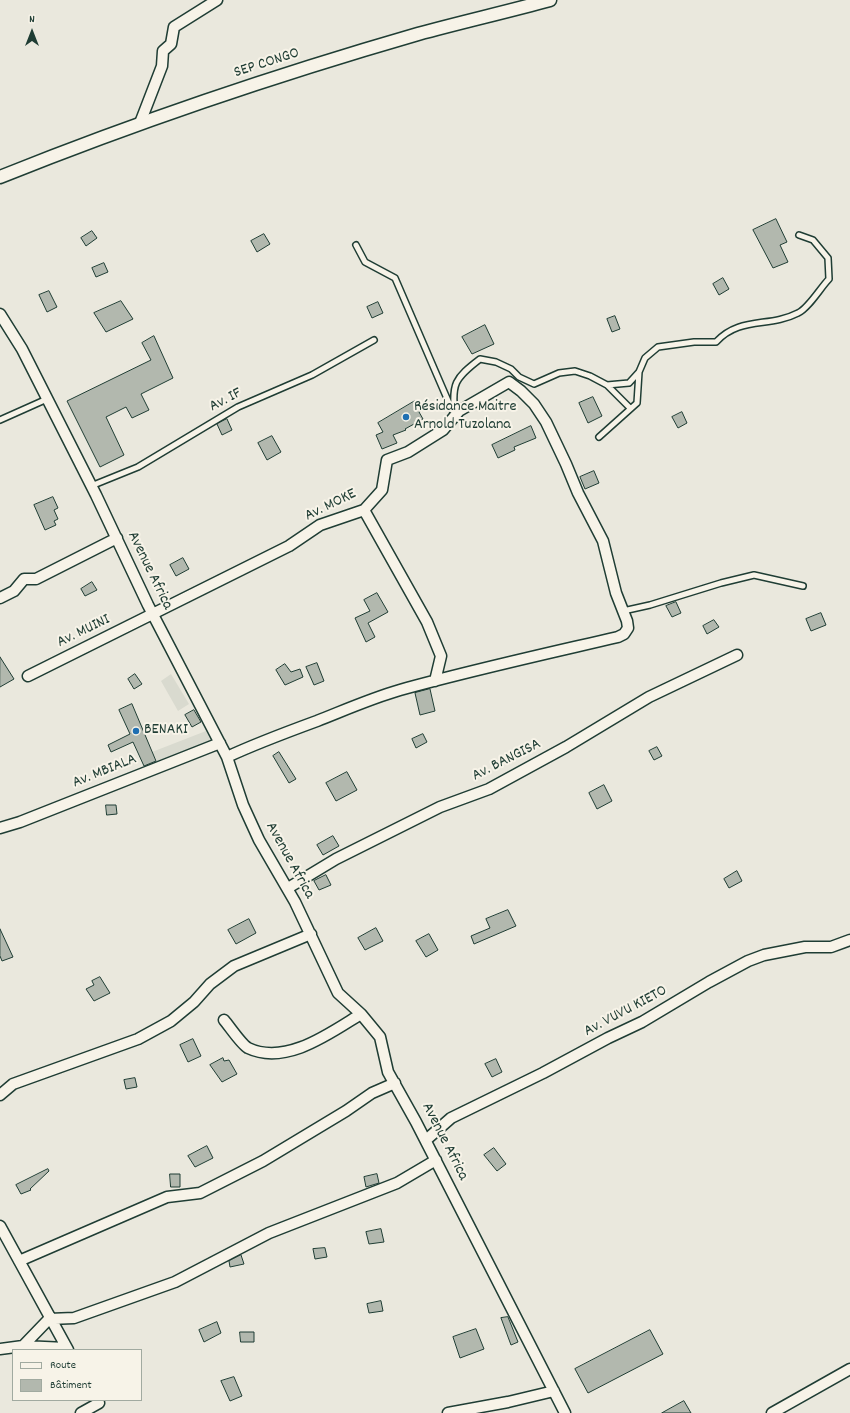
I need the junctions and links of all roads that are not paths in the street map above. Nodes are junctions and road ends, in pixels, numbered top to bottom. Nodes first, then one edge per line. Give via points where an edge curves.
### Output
1 (217, 0) edge
2 (550, 0) edge
3 (140, 123) junction
4 (0, 177) edge
5 (799, 235) dead end
6 (356, 245) dead end
7 (0, 314) edge
8 (374, 340) dead end
9 (639, 372) junction
10 (607, 385) junction
11 (47, 399) junction
12 (630, 408) junction
13 (455, 416) junction
14 (0, 420) edge
15 (599, 437) dead end
16 (91, 486) junction
17 (364, 510) junction
18 (117, 538) junction
19 (803, 586) dead end
20 (0, 598) edge
21 (623, 611) junction
22 (153, 614) junction
23 (737, 655) dead end
24 (28, 676) dead end
25 (435, 681) junction
26 (220, 743) junction
27 (227, 757) junction
28 (0, 828) edge
29 (288, 888) junction
30 (311, 934) junction
31 (850, 940) edge
32 (361, 1014) junction
33 (224, 1020) dead end
34 (395, 1083) junction
35 (0, 1096) edge
36 (426, 1140) junction
37 (436, 1160) junction
38 (0, 1226) edge
39 (4, 1243) edge
40 (19, 1261) junction
41 (49, 1319) junction
42 (23, 1346) junction
43 (0, 1349) edge
44 (67, 1349) edge
45 (850, 1369) edge
46 (554, 1391) junction
47 (98, 1401) edge
48 (81, 1413) edge
49 (102, 1413) edge
50 (448, 1413) edge
51 (565, 1413) edge
52 (772, 1413) edge

1 - 3 street via 174,27 171,44 163,51 162,66
2 - 3 street, SEP CONGO via 314,65
3 - 4 street, SEP CONGO
5 - 9 lane via 813,240 828,258 829,279 800,313 781,320 741,325 725,332 716,342 658,347 645,358
6 - 13 lane via 365,262 395,278
7 - 11 street, Avenue Africa via 22,349
8 - 16 lane, Av. IF via 312,375 238,407 138,467
9 - 10 lane via 629,383
9 - 12 lane via 637,403
10 - 12 lane
10 - 13 lane via 575,371 558,374 534,384 496,362 480,359 457,379 452,395
11 - 14 lane
11 - 16 street, Avenue Africa
12 - 15 lane
13 - 17 street, Av. MOKE via 443,430 408,452 387,460 382,490
13 - 21 street, Av. MOKE via 459,411 509,382 534,404 603,541
16 - 18 street, Avenue Africa
17 - 22 street, Av. MOKE via 320,525 289,546
17 - 25 street via 427,622 441,656
18 - 20 street via 36,578 24,578 14,590
18 - 22 street, Avenue Africa
19 - 21 lane via 754,575 650,606
21 - 25 street via 628,628 618,637 497,664
22 - 24 street, Av. MUINI
22 - 26 street, Avenue Africa
23 - 29 street, Av. BANGISA via 649,697 489,789 440,807 336,859
25 - 27 street via 358,704 263,740
26 - 27 street, Avenue Africa
26 - 28 street, Av. MBIALA
27 - 29 street, Avenue Africa via 243,805 259,840
29 - 30 street, Avenue Africa
30 - 32 street, Avenue Africa via 338,993
30 - 35 street via 234,966 210,984 194,1002 171,1021 138,1039 13,1084
31 - 36 street, Av. VUVU KIETO via 831,947 792,949 748,961 642,1022 451,1118
32 - 33 street via 298,1048 271,1054 247,1047
32 - 34 street, Avenue Africa via 380,1037 388,1072
34 - 36 street, Avenue Africa
34 - 40 street via 372,1093 346,1112 263,1161 200,1193 166,1197
36 - 37 street, Avenue Africa
37 - 41 street via 397,1183 269,1233 175,1282 74,1318
37 - 46 street, Avenue Africa
38 - 39 street
39 - 40 street
40 - 41 street
41 - 42 street
41 - 44 street
42 - 43 street
42 - 44 street
45 - 52 street
46 - 50 street
46 - 51 street, Avenue Africa
47 - 48 street
47 - 49 street

